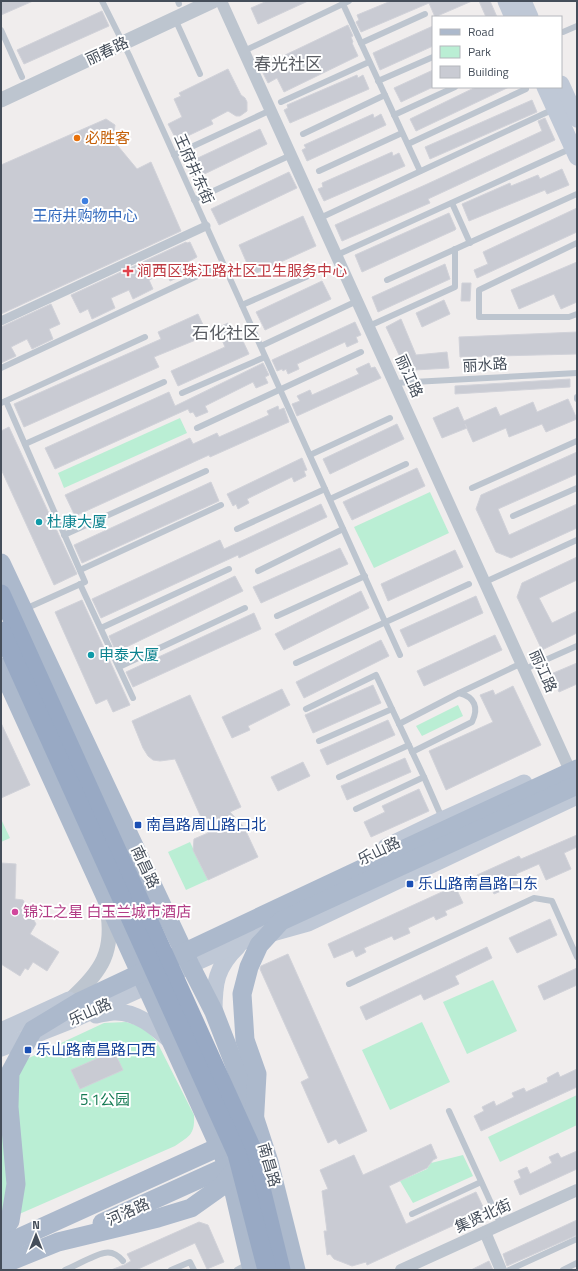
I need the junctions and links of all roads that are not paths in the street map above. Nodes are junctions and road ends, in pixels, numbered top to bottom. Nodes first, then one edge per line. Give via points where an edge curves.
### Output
1 (102, 1) edge
2 (213, 1) edge
3 (221, 1) edge
4 (349, 1) edge
5 (506, 1) edge
6 (523, 1) edge
7 (343, 4) junction
8 (425, 14) dead end
9 (513, 16) edge
10 (530, 16) edge
11 (175, 19) junction
12 (577, 26) edge
13 (1, 31) edge
14 (563, 32) dead end
15 (123, 43) junction
16 (361, 43) junction
17 (244, 51) junction
18 (432, 57) edge
19 (369, 62) junction
20 (200, 74) dead end
21 (22, 77) dead end
22 (378, 81) junction
23 (562, 86) edge
24 (453, 88) edge
25 (545, 88) edge
26 (526, 89) dead end
27 (385, 95) junction
28 (1, 100) edge
29 (281, 102) dead end
30 (555, 109) junction
31 (271, 110) junction
32 (394, 115) junction
33 (577, 119) edge
34 (402, 133) junction
35 (302, 134) dead end
36 (408, 144) junction
37 (575, 152) edge
38 (174, 155) junction
39 (291, 155) junction
40 (319, 171) dead end
41 (420, 171) junction
42 (577, 194) edge
43 (194, 200) junction
44 (452, 203) junction
45 (320, 218) junction
46 (206, 226) junction
47 (470, 243) junction
48 (577, 243) edge
49 (455, 249) junction
50 (337, 255) junction
51 (223, 264) junction
52 (315, 273) dead end
53 (387, 280) dead end
54 (357, 301) junction
55 (242, 305) junction
56 (577, 314) edge
57 (1, 321) edge
58 (369, 326) junction
59 (145, 337) dead end
60 (261, 346) junction
61 (361, 352) dead end
62 (265, 357) junction
63 (1, 368) edge
64 (577, 373) edge
65 (164, 382) dead end
66 (395, 383) junction
67 (280, 389) junction
68 (182, 393) dead end
69 (3, 402) edge
70 (390, 418) dead end
71 (197, 428) dead end
72 (577, 441) edge
73 (25, 444) junction
74 (310, 455) junction
75 (406, 464) dead end
76 (206, 471) dead end
77 (472, 488) dead end
78 (577, 488) edge
79 (325, 489) junction
80 (330, 499) junction
81 (221, 505) dead end
82 (513, 516) dead end
83 (343, 528) junction
84 (237, 529) dead end
85 (64, 535) junction
86 (577, 540) edge
87 (1, 563) edge
88 (229, 568) dead end
89 (80, 570) junction
90 (258, 571) dead end
91 (365, 576) junction
92 (485, 582) junction
93 (80, 584) junction
94 (469, 584) dead end
95 (1, 594) edge
96 (245, 608) dead end
97 (23, 610) junction
98 (277, 616) dead end
99 (385, 622) junction
100 (101, 628) junction
101 (1, 631) edge
102 (577, 646) edge
103 (400, 655) dead end
104 (296, 663) dead end
105 (523, 666) junction
106 (1, 667) edge
107 (119, 667) junction
108 (459, 693) junction
109 (133, 698) dead end
110 (306, 709) dead end
111 (392, 709) junction
112 (399, 724) junction
113 (63, 731) junction
114 (83, 738) junction
115 (319, 741) dead end
116 (409, 745) junction
117 (412, 752) junction
118 (42, 757) junction
119 (575, 766) edge
120 (339, 777) dead end
121 (424, 777) junction
122 (577, 780) edge
123 (577, 785) edge
124 (577, 796) edge
125 (356, 810) dead end
126 (442, 820) junction
127 (104, 892) junction
128 (244, 941) junction
129 (182, 947) junction
130 (577, 957) edge
131 (190, 965) junction
132 (139, 968) junction
133 (349, 984) dead end
134 (147, 986) junction
135 (71, 999) junction
136 (214, 1012) junction
137 (72, 1020) junction
138 (1, 1031) edge
139 (246, 1040) junction
140 (172, 1042) junction
141 (1, 1048) edge
142 (251, 1107) junction
143 (449, 1111) dead end
144 (245, 1143) junction
145 (219, 1147) junction
146 (269, 1162) junction
147 (228, 1166) junction
148 (481, 1182) junction
149 (577, 1190) edge
150 (412, 1214) dead end
151 (500, 1225) junction
152 (485, 1232) junction
153 (1, 1233) edge
154 (577, 1240) edge
155 (1, 1246) edge
156 (123, 1261) dead end
157 (577, 1264) edge
158 (1, 1265) edge
159 (252, 1268) edge
160 (1, 1269) edge
161 (407, 1269) edge
162 (65, 1270) edge
163 (172, 1270) edge
164 (194, 1270) edge
165 (281, 1270) edge
166 (296, 1270) edge
167 (501, 1270) edge
168 (510, 1270) edge
169 (563, 1270) edge

1 - 15 lane, 王府井东街
2 - 11 street, 丽春路
3 - 17 street, 丽江路
4 - 7 lane
5 - 9 main road
6 - 10 main road
7 - 16 lane
7 - 17 lane
8 - 16 lane
11 - 15 street, 丽春路
11 - 20 lane
12 - 14 lane
13 - 21 lane
15 - 28 street, 丽春路
15 - 38 lane, 王府井东街
16 - 19 lane
17 - 31 street, 丽江路
18 - 22 lane
19 - 22 lane
19 - 29 lane
22 - 27 lane
23 - 33 main road
24 - 32 lane
25 - 30 main road
26 - 36 lane
27 - 32 lane
27 - 35 lane
30 - 37 main road
30 - 41 lane
31 - 38 lane
31 - 39 street, 丽江路
32 - 34 lane
34 - 36 lane
34 - 40 lane
36 - 41 lane
37 - 44 lane
38 - 43 lane, 王府井东街
39 - 43 lane
39 - 45 street, 丽江路
41 - 45 lane
42 - 47 lane
43 - 46 lane, 王府井东街
44 - 47 lane
44 - 50 lane
45 - 50 street, 丽江路
46 - 51 lane, 王府井东街
46 - 57 street
47 - 49 lane
48 - 56 lane via 478,290 479,317 569,317
49 - 53 lane
49 - 58 lane via 455,287
50 - 54 street, 丽江路
51 - 55 lane, 王府井东街
51 - 63 lane
52 - 55 lane
54 - 58 street, 丽江路
54 - 60 lane
55 - 60 lane, 王府井东街
58 - 66 street, 丽江路
59 - 69 lane
60 - 62 lane, 王府井东街
61 - 67 lane
62 - 67 lane, 王府井东街
62 - 68 lane
64 - 66 lane, 丽水路
65 - 73 lane
66 - 92 street, 丽江路
67 - 71 lane
67 - 74 lane, 王府井东街
69 - 73 lane
70 - 74 lane
72 - 77 lane
73 - 85 lane
74 - 79 lane, 王府井东街
75 - 80 lane
76 - 85 lane
78 - 82 lane
79 - 80 lane, 王府井东街
79 - 84 lane
80 - 83 lane, 王府井东街
81 - 89 lane
83 - 90 lane
83 - 91 lane, 王府井东街
85 - 89 lane
86 - 92 lane
87 - 97 main road, 南昌路
88 - 100 lane
89 - 93 lane via 85,582
91 - 98 lane
91 - 99 lane, 王府井东街
92 - 105 street, 丽江路
93 - 97 lane
93 - 100 lane
94 - 99 lane
95 - 113 highway, 南昌路
96 - 107 lane
97 - 114 main road, 南昌路
99 - 103 lane, 王府井东街
99 - 104 lane
100 - 107 lane
101 - 159 highway, 南昌路 via 237,1154
102 - 105 lane
105 - 108 lane
105 - 119 street, 丽江路
106 - 118 main road, 南昌路 via 8,689
107 - 109 lane
108 - 112 lane
108 - 117 lane via 466,695 476,707 476,715 472,722
110 - 111 lane via 376,675
111 - 112 lane
111 - 115 lane
112 - 116 lane
113 - 139 main road via 110,798 159,899
113 - 165 highway, 南昌路 via 251,1147
114 - 118 main road via 80,751 72,759 55,762
114 - 129 main road, 南昌路
116 - 117 lane
116 - 120 lane
117 - 121 lane
118 - 127 main road, 南昌路
119 - 126 main road, 乐山路
119 - 129 main road, 乐山路 via 448,833 224,935
119 - 153 main road via 81,1001 33,1030 10,1073 8,1107 16,1184 10,1221
121 - 125 lane
121 - 126 lane
122 - 128 main road, 乐山路 via 302,909
123 - 139 main road via 281,921 259,945 249,967 242,994
124 - 128 main road, 乐山路 via 308,923
126 - 129 main road, 乐山路
127 - 132 main road, 南昌路
127 - 135 street via 109,926 109,943 104,960 87,985
128 - 131 main road, 乐山路
128 - 136 main road via 220,967 214,995
129 - 131 main road, 南昌路
129 - 132 main road, 乐山路
130 - 133 lane via 552,901 534,898
131 - 134 main road, 乐山路
131 - 136 main road, 南昌路
132 - 134 main road, 南昌路
132 - 135 main road, 乐山路
134 - 137 main road, 乐山路
134 - 140 main road, 南昌路
135 - 138 main road, 乐山路
136 - 142 main road, 南昌路
137 - 140 main road via 115,1012 131,1014 154,1027
137 - 141 main road, 乐山路
139 - 158 main road via 257,1074 254,1128 245,1157 222,1186 191,1208 58,1242
140 - 145 main road, 南昌路
142 - 144 main road, 河洛路
142 - 146 main road, 南昌路
143 - 148 lane
144 - 145 main road, 河洛路
144 - 146 main road
144 - 147 main road, 河洛路
145 - 147 main road, 南昌路
145 - 155 main road, 河洛路
146 - 166 main road, 南昌路
147 - 159 main road, 南昌路
147 - 160 main road, 河洛路
148 - 150 lane
148 - 151 lane
149 - 151 street, 集贤北街
151 - 152 street, 集贤北街
152 - 161 street, 集贤北街
152 - 167 street
154 - 168 lane
156 - 162 lane via 112,1253 104,1253
157 - 169 lane
163 - 164 lane via 190,1262

